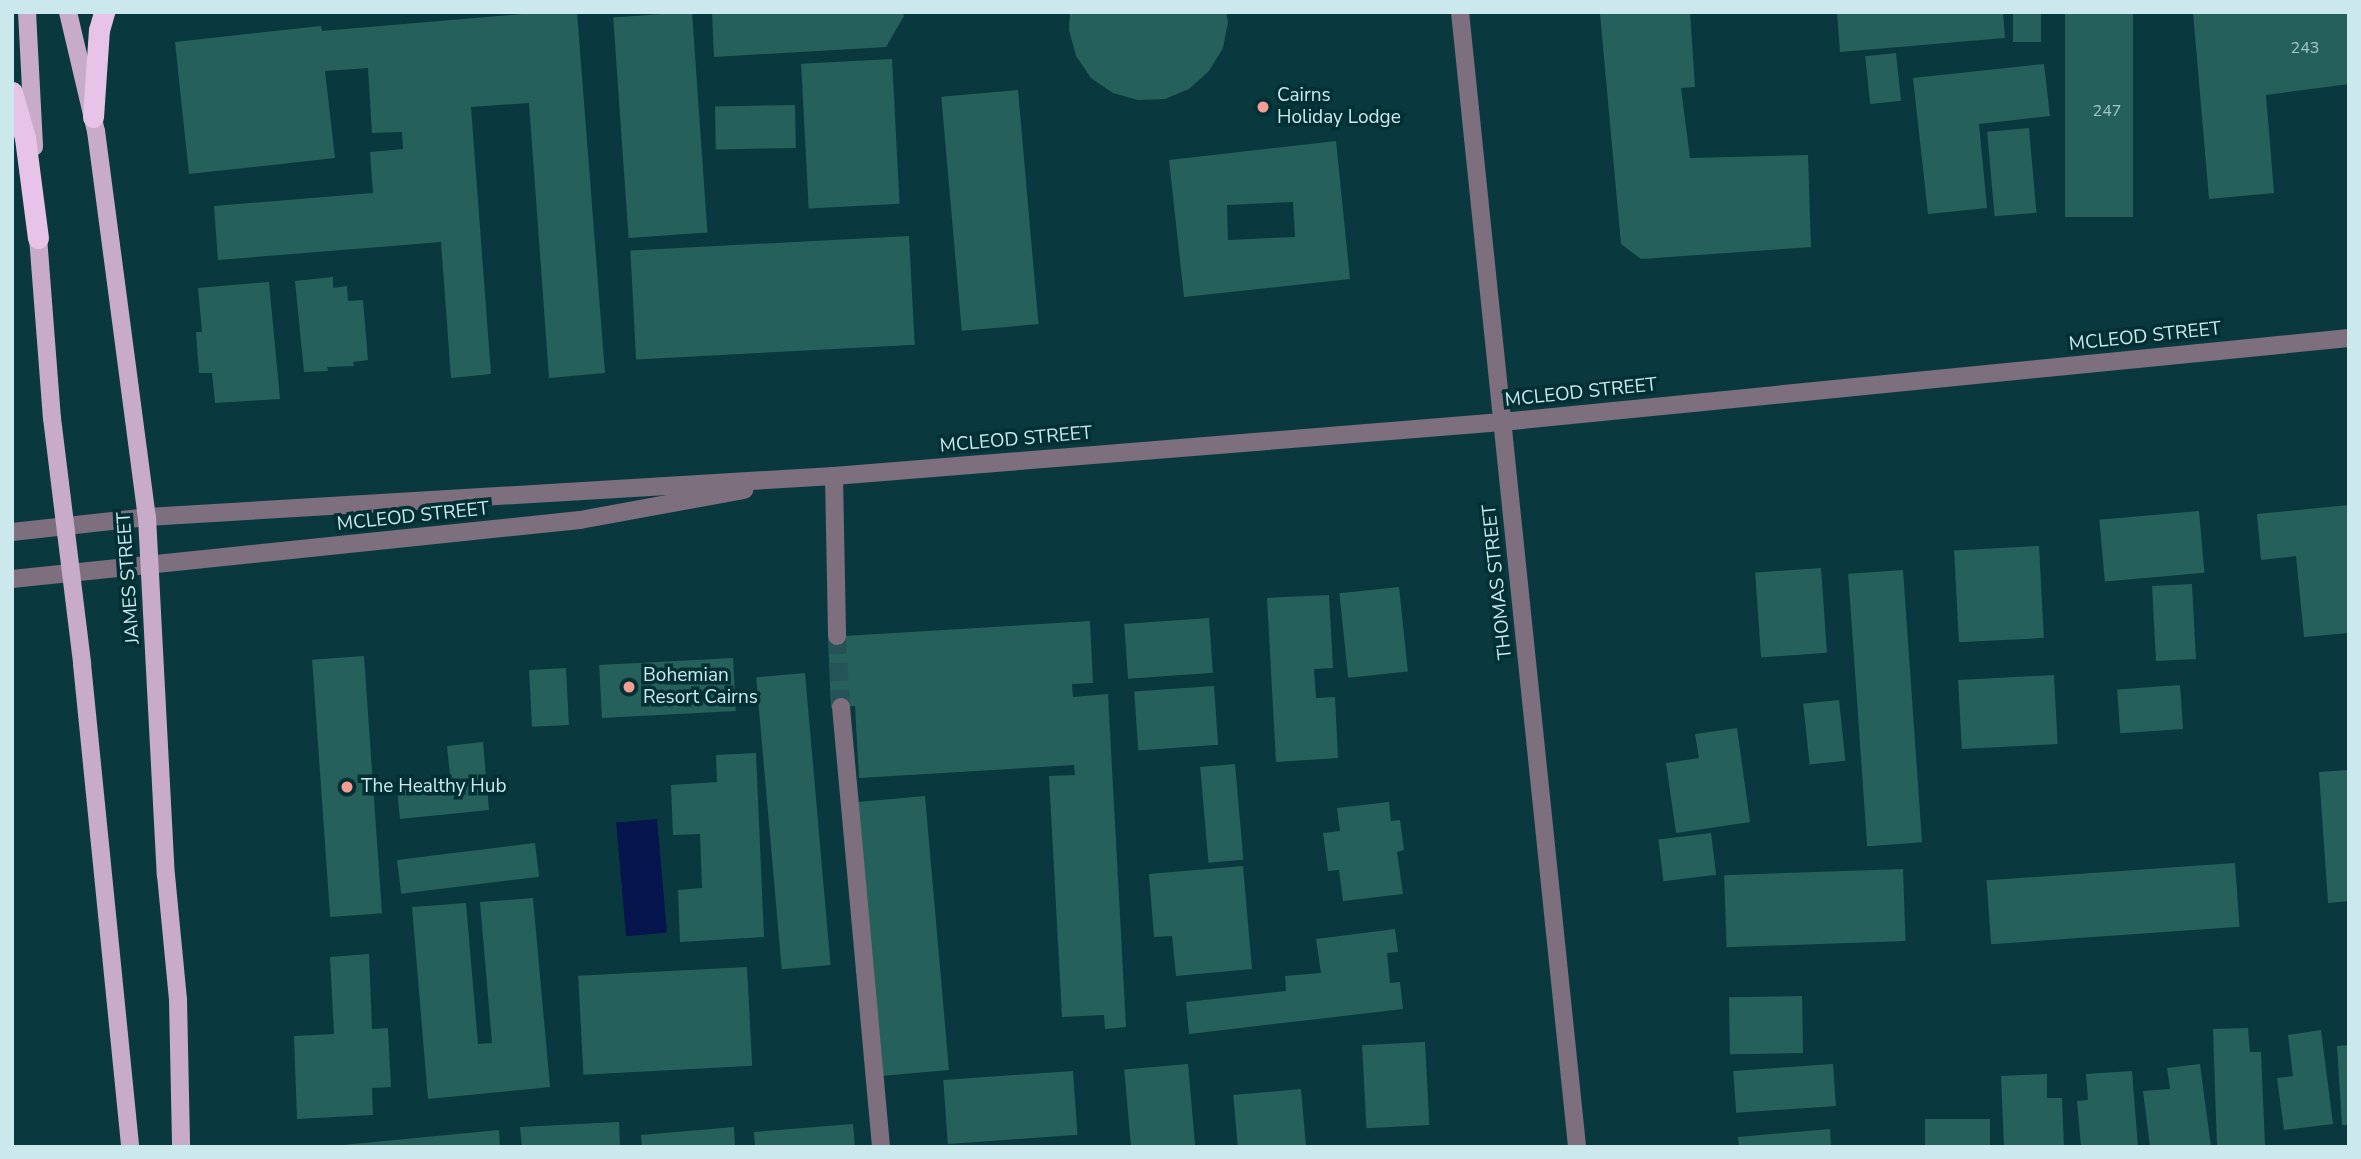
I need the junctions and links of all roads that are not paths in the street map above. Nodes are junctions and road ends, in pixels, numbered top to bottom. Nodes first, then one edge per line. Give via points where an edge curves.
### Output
1 (27, 12) edge
2 (68, 12) edge
3 (104, 12) edge
4 (1460, 12) edge
5 (12, 92) edge
6 (93, 117) junction
7 (38, 237) junction
8 (2349, 338) edge
9 (1502, 422) junction
10 (825, 476) junction
11 (147, 517) junction
12 (66, 525) junction
13 (12, 532) edge
14 (151, 566) junction
15 (70, 575) junction
16 (12, 579) edge
17 (837, 636) tunnel mouth
18 (841, 707) tunnel mouth
19 (126, 1143) edge
20 (181, 1147) edge
21 (881, 1147) edge
22 (1577, 1147) edge

1 - 7 main road
2 - 6 main road, JAMES STREET
3 - 6 highway
4 - 9 street, THOMAS STREET
5 - 7 highway via 25,138
6 - 11 main road, JAMES STREET
7 - 12 main road via 52,418
8 - 9 street, MCLEOD STREET
9 - 10 street, MCLEOD STREET
9 - 22 street, THOMAS STREET
10 - 11 street, MCLEOD STREET
10 - 14 street, MCLEOD STREET via 580,520
10 - 17 street
11 - 12 street, MCLEOD STREET
11 - 14 main road, JAMES STREET
12 - 13 street, MCLEOD STREET
12 - 15 main road
14 - 15 street, MCLEOD STREET
14 - 20 main road, JAMES STREET via 166,875 178,999
15 - 16 street, MCLEOD STREET
15 - 19 main road
18 - 21 street

